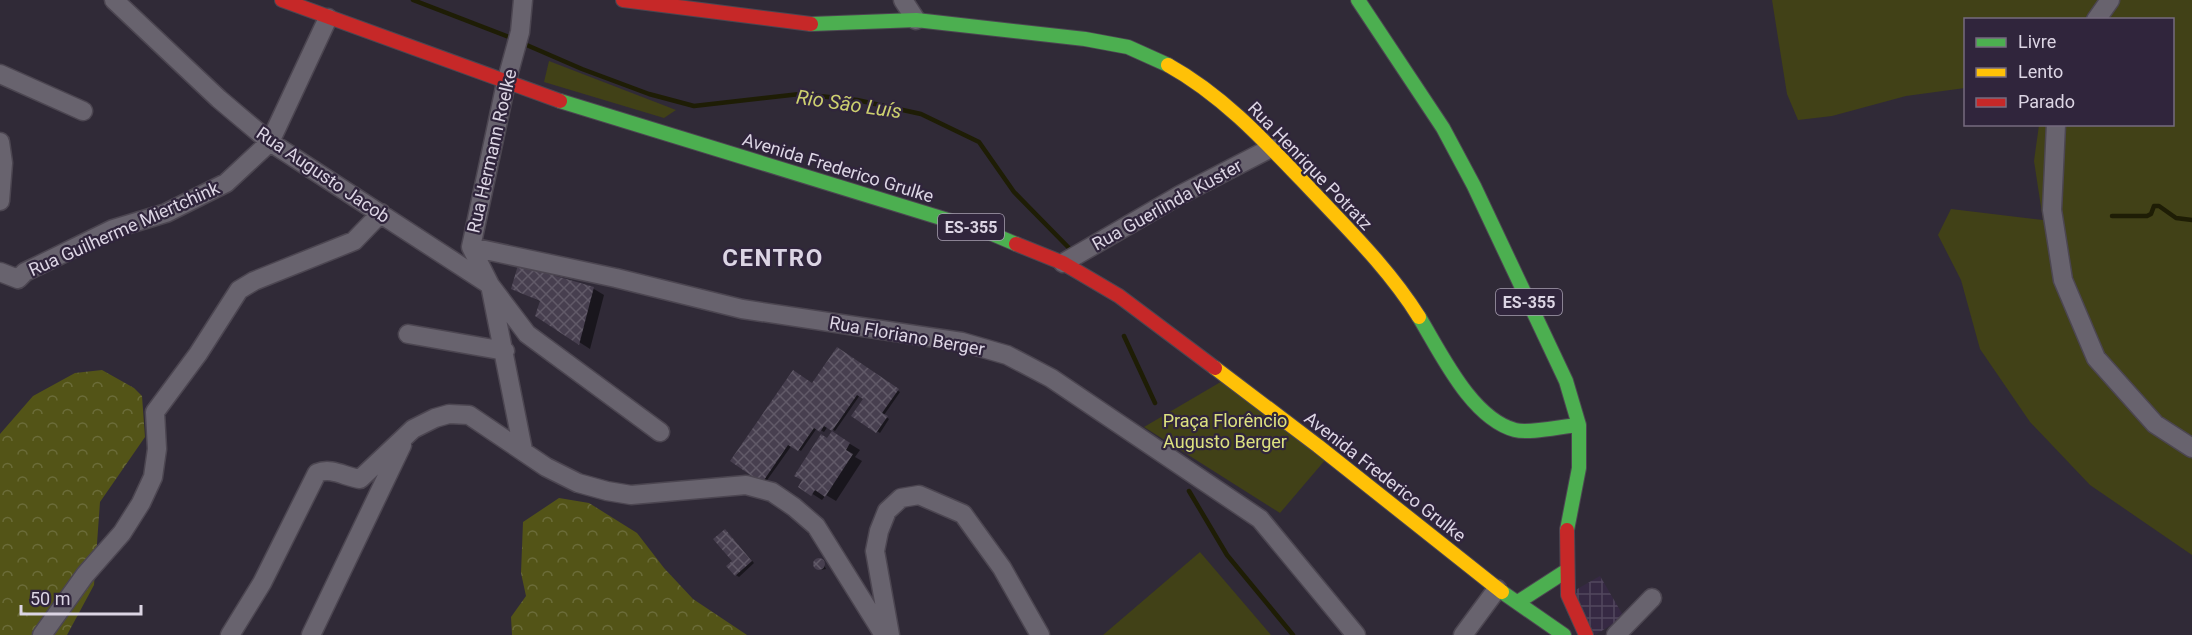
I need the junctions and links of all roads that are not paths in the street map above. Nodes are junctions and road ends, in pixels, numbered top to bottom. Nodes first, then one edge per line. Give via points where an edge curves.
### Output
1 (114, 0) edge
2 (282, 0) edge
3 (524, 0) edge
4 (623, 0) edge
5 (903, 0) edge
6 (1358, 0) edge
7 (2110, 0) edge
8 (328, 18) junction
9 (2097, 18) edge
10 (916, 20) junction
11 (0, 74) edge
12 (506, 83) junction
13 (83, 111) dead end
14 (2056, 126) edge
15 (0, 142) edge
16 (270, 142) junction
17 (1270, 148) junction
18 (0, 201) edge
19 (381, 213) junction
20 (471, 247) junction
21 (1063, 263) junction
22 (4, 274) edge
23 (490, 285) junction
24 (408, 334) dead end
25 (505, 351) junction
26 (1579, 425) junction
27 (660, 432) dead end
28 (406, 435) junction
29 (2192, 448) edge
30 (523, 450) junction
31 (1566, 571) junction
32 (1497, 589) junction
33 (1652, 598) dead end
34 (1518, 602) junction
35 (42, 635) edge
36 (230, 635) edge
37 (311, 635) edge
38 (884, 635) edge
39 (891, 635) edge
40 (1040, 635) edge
41 (1356, 635) edge
42 (1463, 635) edge
43 (1564, 635) edge
44 (1587, 635) edge
45 (1616, 635) edge

1 - 16 street, Rua Augusto Jacob
2 - 8 main road, Avenida Frederico Grulke / ES-355
3 - 12 street, Rua Hermann Roelke
4 - 10 main road, Rua Henrique Potratz via 805,24
5 - 10 street
6 - 26 main road, ES-355 via 1423,95 1474,186 1566,381
7 - 9 street
8 - 12 main road, Avenida Frederico Grulke / ES-355
8 - 16 street, Rua Guilherme Miertchink
10 - 17 main road, Rua Henrique Potratz via 1128,47 1186,75 1251,127
11 - 13 street
12 - 20 street, Rua Hermann Roelke
12 - 21 main road, Avenida Frederico Grulke / ES-355 via 990,233
14 - 29 street via 2052,210 2063,279 2096,358 2155,424
15 - 18 street
16 - 19 street, Rua Augusto Jacob
16 - 22 street, Rua Guilherme Miertchink via 226,183 166,213 113,230 24,272 18,279
17 - 21 street, Rua Guerlinda Kuster
17 - 26 main road, Rua Henrique Potratz via 1404,292 1458,381 1486,415 1516,431
19 - 23 street, Rua Augusto Jacob
19 - 35 street via 354,241 254,280 239,290 155,412 157,449 153,477 141,503
20 - 23 street, Rua Hermann Roelke
20 - 41 street, Rua Floriano Berger via 742,309 962,342 1007,355 1051,378 1260,519
21 - 32 main road, Avenida Frederico Grulke / ES-355 via 1119,296 1271,410
23 - 25 street, Rua Hermann Roelke
23 - 27 street via 527,334
24 - 25 street
25 - 30 street, Rua Hermann Roelke
26 - 31 main road, ES-355 via 1579,468 1566,535
28 - 30 street via 435,418 469,415
28 - 36 street via 360,479 331,470 317,473 262,583
28 - 37 street
30 - 38 street via 567,478 607,491 631,495 746,485 772,492 816,526
31 - 34 main road
31 - 44 main road, ES-355 via 1568,595
32 - 34 main road, Avenida Frederico Grulke / ES-355
32 - 42 street
33 - 45 street
34 - 43 main road, Avenida Frederico Grulke / ES-355
39 - 40 street via 875,551 887,511 901,498 919,495 963,513 1002,568

